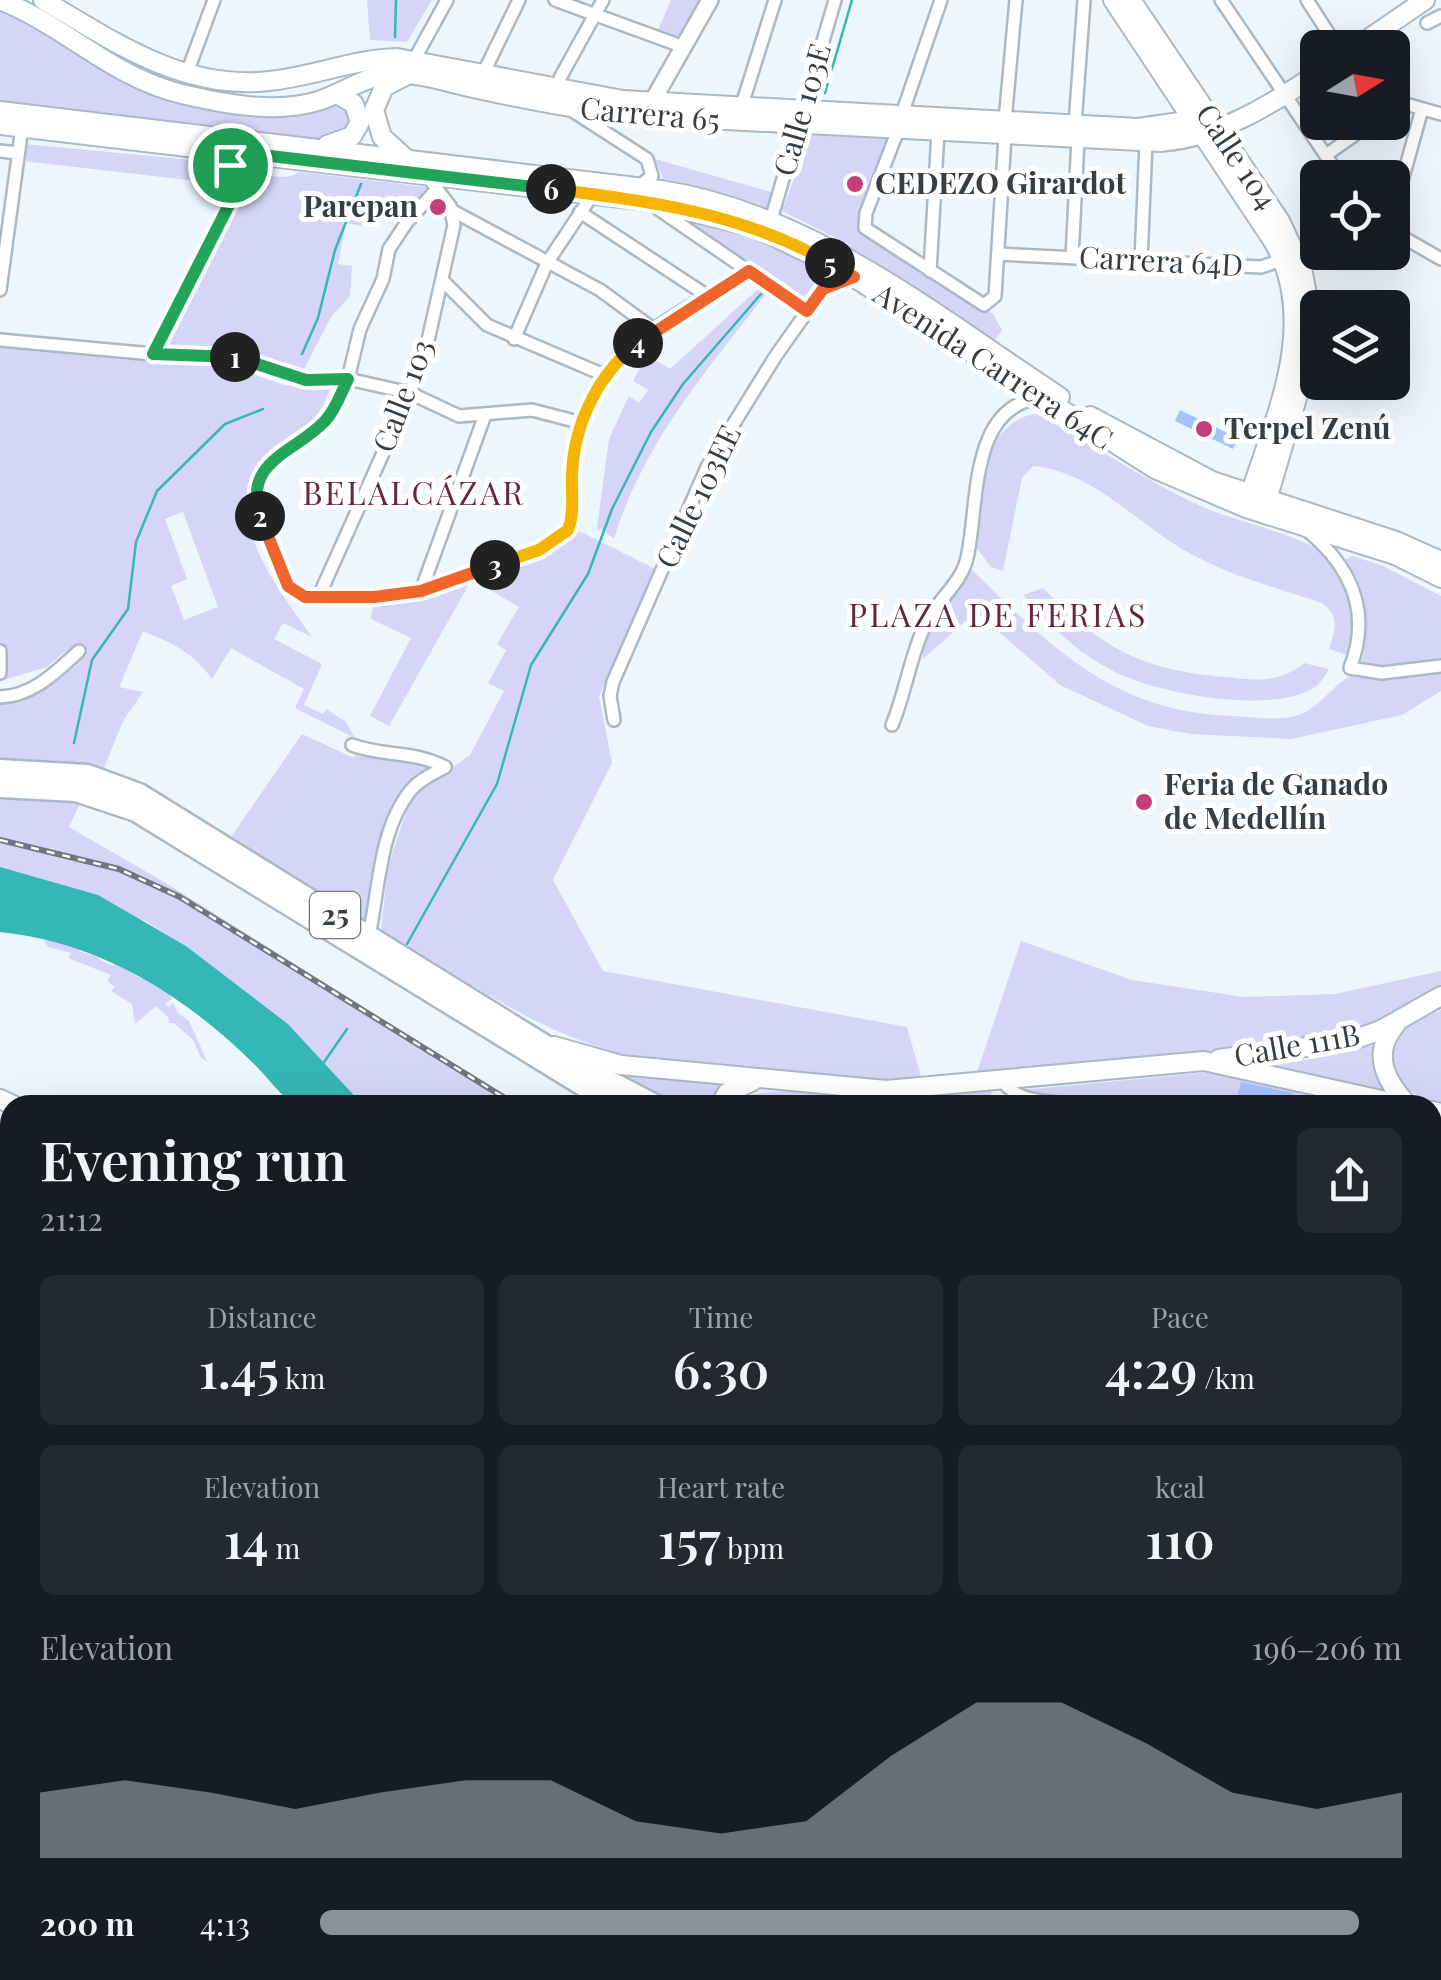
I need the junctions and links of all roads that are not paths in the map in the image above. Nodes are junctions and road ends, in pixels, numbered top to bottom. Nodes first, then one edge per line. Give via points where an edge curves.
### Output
1 (0, 0) edge
2 (43, 0) edge
3 (214, 0) edge
4 (447, 0) edge
5 (518, 0) edge
6 (555, 0) edge
7 (604, 0) edge
8 (710, 0) edge
9 (775, 0) edge
10 (836, 0) edge
11 (941, 0) edge
12 (1016, 0) edge
13 (1084, 0) edge
14 (1113, 0) edge
15 (1131, 0) edge
16 (1221, 0) edge
17 (1307, 0) edge
18 (1425, 0) edge
19 (595, 15) junction
20 (1441, 16) edge
21 (1427, 24) dead end
22 (1326, 30) edge
23 (1381, 30) edge
24 (684, 47) junction
25 (412, 67) junction
26 (188, 73) junction
27 (482, 76) junction
28 (294, 77) junction
29 (560, 78) dead end
30 (1300, 85) edge
31 (337, 94) junction
32 (1286, 95) junction
33 (652, 102) junction
34 (1410, 105) edge
35 (288, 107) junction
36 (566, 108) junction
37 (741, 108) junction
38 (1422, 109) junction
39 (0, 112) edge
40 (1441, 114) edge
41 (801, 118) junction
42 (899, 124) junction
43 (1206, 124) junction
44 (0, 125) edge
45 (22, 128) junction
46 (1005, 128) junction
47 (938, 132) junction
48 (1076, 132) junction
49 (1348, 140) edge
50 (1146, 142) junction
51 (317, 146) junction
52 (212, 149) junction
53 (0, 151) edge
54 (18, 153) junction
55 (1326, 155) junction
56 (404, 158) junction
57 (1329, 160) edge
58 (1408, 160) edge
59 (437, 180) junction
60 (594, 194) junction
61 (642, 194) junction
62 (453, 211) junction
63 (580, 212) junction
64 (771, 220) junction
65 (1410, 241) edge
66 (1300, 250) edge
67 (998, 254) junction
68 (1290, 256) junction
69 (820, 257) junction
70 (1072, 258) junction
71 (1441, 259) edge
72 (1140, 261) junction
73 (548, 262) junction
74 (749, 271) junction
75 (930, 271) junction
76 (854, 277) junction
77 (443, 281) junction
78 (823, 289) junction
79 (0, 290) edge
80 (709, 297) junction
81 (807, 311) junction
82 (656, 331) junction
83 (514, 339) junction
84 (0, 340) edge
85 (153, 354) junction
86 (604, 375) junction
87 (348, 379) junction
88 (410, 393) junction
89 (1041, 398) junction
90 (485, 415) junction
91 (582, 423) junction
92 (1259, 497) junction
93 (1302, 526) junction
94 (1411, 546) junction
95 (1441, 552) edge
96 (1441, 560) edge
97 (1441, 578) edge
98 (421, 591) junction
99 (318, 598) junction
100 (0, 651) edge
101 (79, 651) dead end
102 (1441, 666) edge
103 (0, 673) edge
104 (0, 697) edge
105 (614, 720) dead end
106 (892, 725) dead end
107 (352, 744) dead end
108 (0, 770) edge
109 (0, 787) edge
110 (369, 936) junction
111 (1441, 996) edge
112 (1400, 1020) junction
113 (536, 1040) junction
114 (1204, 1061) junction
115 (764, 1080) junction
116 (1003, 1080) junction
117 (599, 1095) edge
118 (637, 1095) edge
119 (726, 1095) edge
120 (1017, 1095) edge
121 (1360, 1095) edge
122 (1398, 1095) edge

1 - 35 main road, Carrera 65 via 148,84
2 - 26 main road, Carrera 65 via 139,57
3 - 26 street
4 - 25 street
5 - 27 street
6 - 19 street
7 - 19 street
8 - 24 street
9 - 37 street
10 - 41 street, Calle 103E
11 - 42 street
12 - 46 street
13 - 48 street
14 - 43 main road, Calle 104
15 - 43 main road, Calle 104
16 - 32 street
17 - 22 street
18 - 23 main road
19 - 24 street
19 - 29 street
20 - 21 street
24 - 33 street
25 - 27 main road, Carrera 65
25 - 28 main road, Carrera 65 via 374,59
25 - 31 main road, Carrera 65
25 - 36 main road, Carrera 65
25 - 56 main road via 384,88 374,110 378,131
26 - 28 main road, Carrera 65 via 251,82
27 - 33 main road, Carrera 65
28 - 35 main road via 304,94
30 - 32 main road, Carrera 65
31 - 35 main road, Carrera 65
31 - 51 main road via 358,110 359,128 346,140
32 - 43 main road, Carrera 65
32 - 55 street
33 - 37 main road, Carrera 65
34 - 38 street
36 - 41 main road, Carrera 65
36 - 61 street via 647,159 652,176
37 - 41 main road, Carrera 65
38 - 40 street
38 - 58 street
39 - 51 main road, Avenida Carrera 64C
41 - 42 main road, Carrera 65
41 - 64 street, Calle 103E
42 - 46 main road, Carrera 65
42 - 47 main road, Carrera 65
42 - 75 street via 864,222 869,232
43 - 48 main road, Carrera 65
43 - 50 main road, Carrera 65
43 - 68 main road, Calle 104
44 - 45 main road, Avenida Carrera 64C
45 - 52 main road, Avenida Carrera 64C
45 - 54 street
46 - 47 main road, Carrera 65
46 - 48 main road, Carrera 65
46 - 67 street
47 - 75 street
48 - 50 main road, Carrera 65
48 - 70 street
49 - 55 street
50 - 72 street
51 - 56 main road, Avenida Carrera 64C
52 - 59 main road, Avenida Carrera 64C
52 - 85 street via 230,165 234,195
53 - 54 street
54 - 79 street
55 - 57 street
56 - 61 main road, Avenida Carrera 64C
59 - 60 main road, Avenida Carrera 64C
59 - 62 street
59 - 87 street via 390,250
60 - 61 main road, Avenida Carrera 64C
60 - 63 street
61 - 64 main road, Avenida Carrera 64C via 701,198
61 - 69 main road, Avenida Carrera 64C via 754,227
61 - 74 street
62 - 73 street
62 - 77 street, Calle 103
63 - 73 street
63 - 80 street
64 - 92 main road, Avenida Carrera 64C via 841,254 1124,437
65 - 71 street
66 - 68 street, Carrera 64D
67 - 70 street, Carrera 64D
67 - 75 street via 992,302 979,302
68 - 72 street, Carrera 64D via 1261,267
68 - 92 main road, Calle 104 via 1311,316 1310,354
69 - 76 main road, Avenida Carrera 64C
69 - 78 street
70 - 72 street, Carrera 64D
73 - 82 street via 630,308
73 - 83 street
74 - 80 street
74 - 81 street
76 - 78 street
76 - 89 main road, Avenida Carrera 64C
77 - 83 street via 477,317
77 - 88 street, Calle 103
78 - 81 street, Calle 103EE
80 - 82 street
81 - 105 street, Calle 103EE via 707,467 613,682
82 - 86 street
83 - 86 street
84 - 85 street
85 - 87 street via 220,354 306,380
86 - 91 street
87 - 88 street
87 - 99 street via 322,424 258,479 259,514 292,592
88 - 90 street via 460,416
88 - 99 street, Calle 103
89 - 93 main road, Avenida Carrera 64C via 1189,486
89 - 106 street via 1014,405 987,443 962,569 927,620
90 - 91 street via 532,410
90 - 98 street
91 - 98 street via 568,530 539,550
92 - 94 main road, Avenida Carrera 64C
93 - 97 main road, Avenida Carrera 64C via 1395,555
93 - 102 street via 1333,558 1356,600 1362,627 1350,668 1382,673
94 - 95 street
94 - 96 main road, Avenida Carrera 64C
98 - 99 street
100 - 103 street
101 - 104 street via 49,679
107 - 110 street via 421,755 444,767 420,781 402,806 378,875
108 - 110 highway, 25 via 86,775 129,790
109 - 117 highway, 25 via 76,791 136,811
110 - 113 highway, 25
111 - 112 main road, Calle 111B
112 - 114 main road, Calle 111B via 1334,1044
112 - 122 main road via 1384,1043 1382,1065
113 - 115 main road, Calle 111B via 622,1065
113 - 118 highway, 25
114 - 116 main road, Calle 111B
114 - 121 main road
115 - 116 main road, Calle 111B via 886,1090
115 - 119 main road
116 - 120 street

